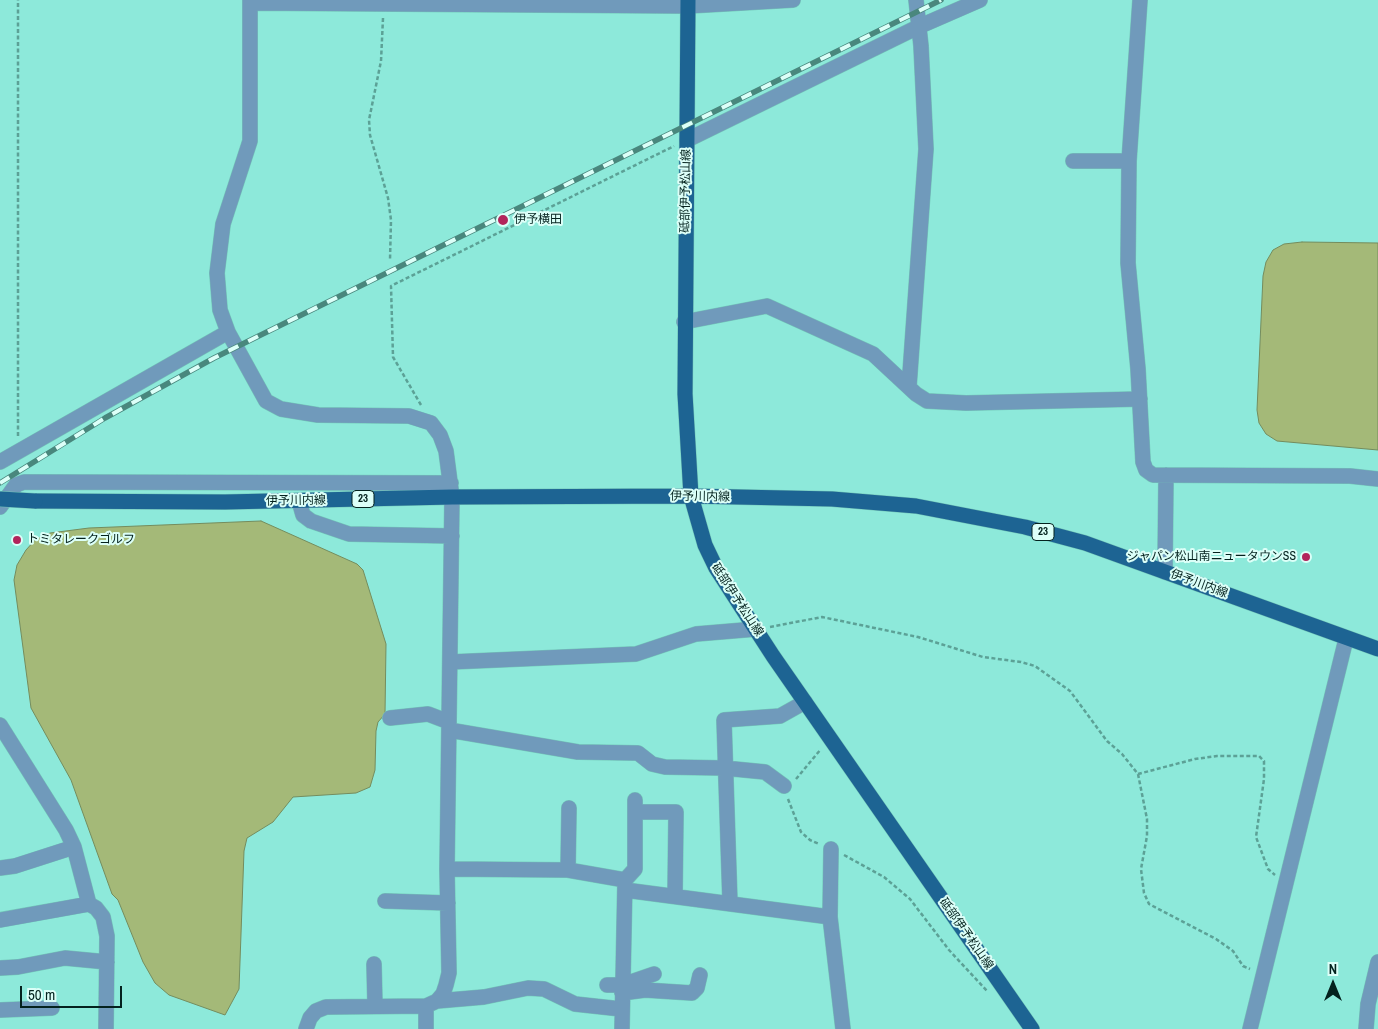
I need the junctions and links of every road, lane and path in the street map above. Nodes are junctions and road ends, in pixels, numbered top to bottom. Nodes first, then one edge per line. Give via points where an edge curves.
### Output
1 (18, 0) edge
2 (794, 0) edge
3 (916, 0) edge
4 (980, 0) edge
5 (1140, 0) edge
6 (250, 1) edge
7 (688, 3) edge
8 (384, 4) junction
9 (918, 27) junction
10 (687, 140) junction
11 (1073, 160) dead end
12 (1129, 161) junction
13 (390, 260) dead end
14 (684, 322) junction
15 (228, 332) junction
16 (909, 387) junction
17 (1140, 398) junction
18 (431, 423) junction
19 (18, 450) junction
20 (0, 462) edge
21 (1166, 475) junction
22 (1378, 479) edge
23 (452, 490) junction
24 (691, 496) junction
25 (0, 499) edge
26 (299, 501) junction
27 (0, 507) edge
28 (452, 536) junction
29 (1165, 572) junction
30 (756, 629) junction
31 (1346, 638) junction
32 (1378, 649) edge
33 (450, 662) junction
34 (805, 702) junction
35 (390, 718) dead end
36 (0, 725) edge
37 (449, 726) junction
38 (831, 738) junction
39 (724, 768) junction
40 (1138, 774) junction
41 (784, 786) junction
42 (569, 808) dead end
43 (74, 847) junction
44 (831, 849) junction
45 (0, 868) edge
46 (447, 869) junction
47 (568, 870) junction
48 (1287, 879) junction
49 (625, 885) junction
50 (676, 896) junction
51 (385, 902) dead end
52 (448, 903) junction
53 (730, 903) junction
54 (89, 904) junction
55 (830, 917) junction
56 (0, 920) edge
57 (107, 962) junction
58 (374, 964) dead end
59 (0, 968) edge
60 (1377, 969) edge
61 (654, 974) dead end
62 (700, 975) dead end
63 (1263, 975) junction
64 (1002, 986) junction
65 (617, 988) junction
66 (432, 1004) junction
67 (375, 1006) junction
68 (52, 1008) dead end
69 (0, 1010) edge
70 (621, 1010) junction
71 (106, 1029) edge
72 (306, 1029) edge
73 (426, 1029) edge
74 (622, 1029) edge
75 (843, 1029) edge
76 (1032, 1029) edge
77 (1250, 1029) edge
78 (1366, 1029) edge

1 - 19 path
2 - 7 street
3 - 9 street
4 - 9 street
5 - 12 street
6 - 8 street
6 - 15 street via 250,141 223,224 217,273 220,310
7 - 8 street
7 - 10 main road, 砥部伊予松山線
8 - 13 path via 381,61 370,135 388,198
9 - 10 street
9 - 16 street via 926,149
10 - 14 main road, 砥部伊予松山線
10 - 18 path via 391,286 393,356
11 - 12 street
12 - 17 street via 1128,263
14 - 16 street via 767,306 874,354
14 - 24 main road, 砥部伊予松山線
15 - 18 street via 266,400 281,409 318,415 408,416
15 - 19 street
16 - 17 street via 928,401 943,403
17 - 21 street via 1143,462 1153,475
18 - 23 street via 446,451
19 - 20 street
21 - 22 street
21 - 29 street
23 - 24 main road, 伊予川内線 / 23
23 - 26 main road, 伊予川内線 / 23
23 - 27 street via 24,482 16,485
23 - 28 street
24 - 29 main road, 伊予川内線 / 23 via 790,497 916,506 1025,527
24 - 30 main road, 砥部伊予松山線 via 705,545 716,568
25 - 26 main road, 伊予川内線 / 23, bridge via 133,503
26 - 28 street via 303,515 311,521 349,534
28 - 33 street
29 - 31 main road, 伊予川内線 / 23
30 - 33 street via 696,634 636,654
30 - 34 main road, 砥部伊予松山線
30 - 40 path via 822,617 918,637 983,657 1035,666 1070,691 1107,741
31 - 32 main road, 伊予川内線 / 23
31 - 48 street
33 - 37 street
34 - 38 main road, 砥部伊予松山線
34 - 39 street via 780,716 724,720
35 - 37 street via 428,714
36 - 43 street
37 - 39 street via 578,752 638,753 652,764 665,767
37 - 46 street
38 - 41 path via 794,782
38 - 64 main road, 砥部伊予松山線
39 - 41 street via 765,772
39 - 53 street
40 - 48 path via 1195,759 1259,756 1264,761 1264,779 1256,837 1268,869
40 - 63 path via 1147,819 1141,869 1148,904 1216,939 1233,951 1244,966
41 - 44 path via 802,832 810,840
42 - 47 street
43 - 45 street
43 - 54 street
44 - 55 street
44 - 64 path via 884,877 910,899 949,950 990,994
46 - 47 street
46 - 52 street
47 - 49 street
48 - 63 street
49 - 50 street
49 - 50 street via 635,869 635,806 676,812
49 - 65 street
50 - 53 street
51 - 52 street
52 - 66 street via 449,973 443,994
53 - 55 street
54 - 56 street
54 - 57 street via 103,917
55 - 75 street
57 - 59 street via 65,958
57 - 71 street
58 - 67 street
60 - 78 street via 1368,1004
61 - 65 street
62 - 65 street via 697,988 692,993
63 - 77 street
64 - 76 main road, 砥部伊予松山線
65 - 70 street
66 - 67 street
66 - 70 street via 528,988 544,989 575,1004
66 - 73 street
67 - 72 street via 326,1007 316,1011
68 - 69 street
70 - 74 street

